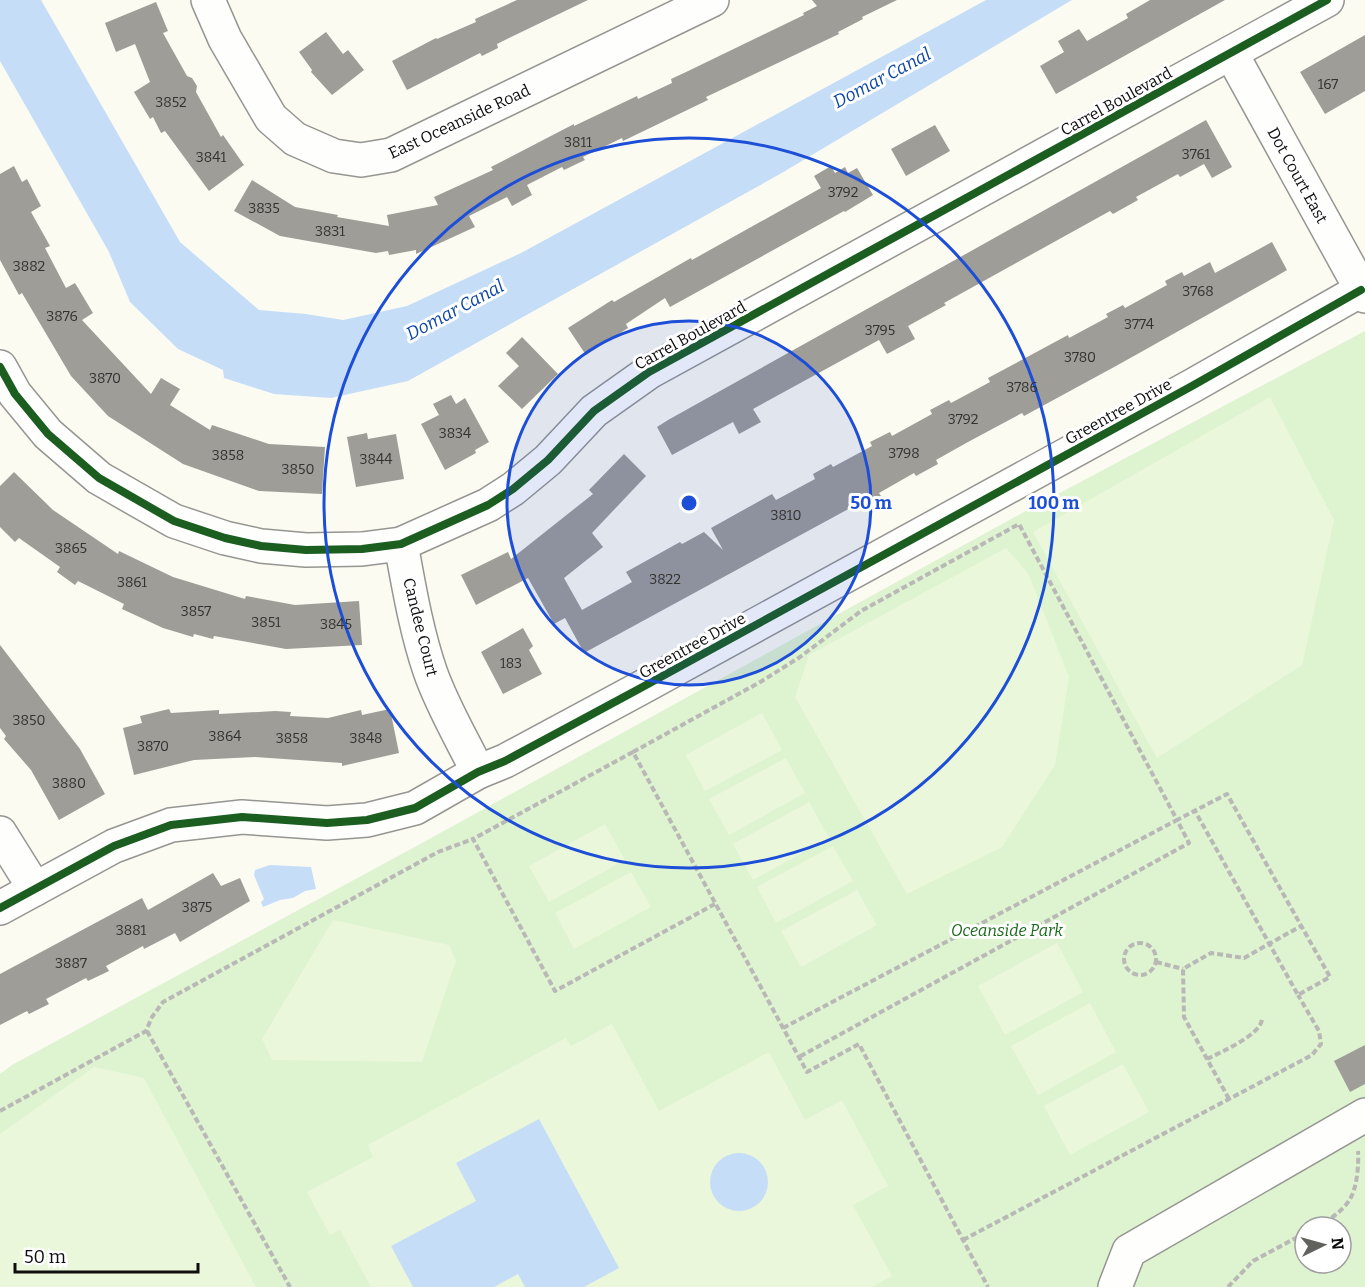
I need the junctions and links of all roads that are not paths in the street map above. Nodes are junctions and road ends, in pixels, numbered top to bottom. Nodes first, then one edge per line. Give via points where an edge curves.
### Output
1 (712, 0) edge
2 (1327, 0) edge
3 (213, 12) edge
4 (1231, 53) junction
5 (1363, 293) edge
6 (0, 367) edge
7 (401, 544) junction
8 (478, 772) junction
9 (0, 833) edge
10 (35, 889) junction
11 (0, 908) edge
12 (1359, 1118) edge
13 (1115, 1287) edge

1 - 3 street, East Oceanside Road via 392,155 361,160 334,156 295,139 272,118
2 - 4 street, Carrel Boulevard
4 - 5 street, Dot Court East
4 - 7 street, Carrel Boulevard via 648,372 594,411 548,460 513,489 488,505
5 - 8 street, Greentree Drive via 637,690
6 - 7 street, Carrel Boulevard via 15,394 48,434 99,478 174,521 261,546 334,550
7 - 8 street, Candee Court via 422,648 441,699
8 - 10 street, Greentree Drive via 415,808 367,820 327,823 242,817 171,825 114,846
9 - 10 street
10 - 11 street, Greentree Drive
12 - 13 street via 1129,1251

